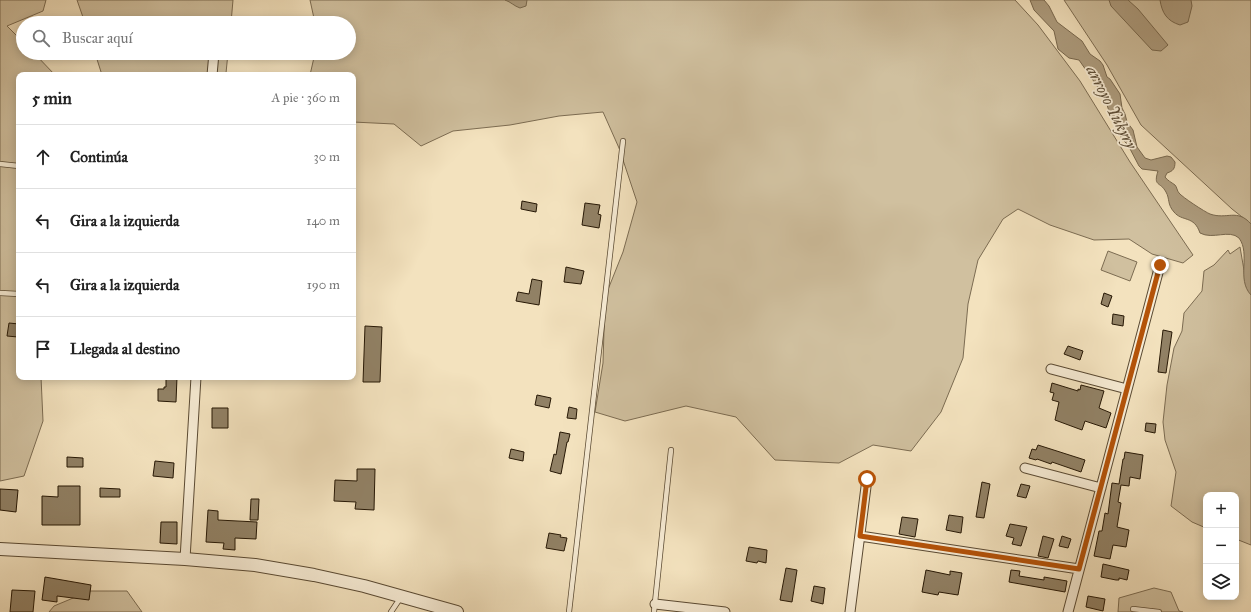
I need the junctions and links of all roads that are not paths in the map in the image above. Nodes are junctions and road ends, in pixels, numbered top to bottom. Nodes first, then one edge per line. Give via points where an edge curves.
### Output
1 (213, 60) edge
2 (212, 72) edge
3 (622, 141) dead end
4 (0, 164) edge
5 (16, 166) edge
6 (1160, 265) dead end
7 (0, 293) edge
8 (16, 294) edge
9 (1051, 369) dead end
10 (196, 380) edge
11 (1127, 389) junction
12 (671, 450) dead end
13 (1026, 468) dead end
14 (867, 479) dead end
15 (1101, 488) junction
16 (860, 536) junction
17 (0, 549) edge
18 (185, 559) junction
19 (1079, 569) junction
20 (401, 596) junction
21 (654, 608) edge
22 (1134, 609) dead end
23 (391, 612) edge
24 (457, 612) edge
25 (569, 612) edge
26 (725, 612) edge
27 (850, 612) edge
28 (1068, 612) edge
29 (1159, 612) edge

1 - 2 street
3 - 25 lane
4 - 5 lane
6 - 11 street
7 - 8 lane
9 - 11 street
10 - 18 street
11 - 15 street
12 - 21 lane
13 - 15 street
14 - 16 street
15 - 19 street
16 - 19 street
16 - 27 street
17 - 18 street
18 - 20 street via 255,565 314,575
19 - 28 street
20 - 23 lane
20 - 24 street
21 - 26 street
22 - 29 lane

